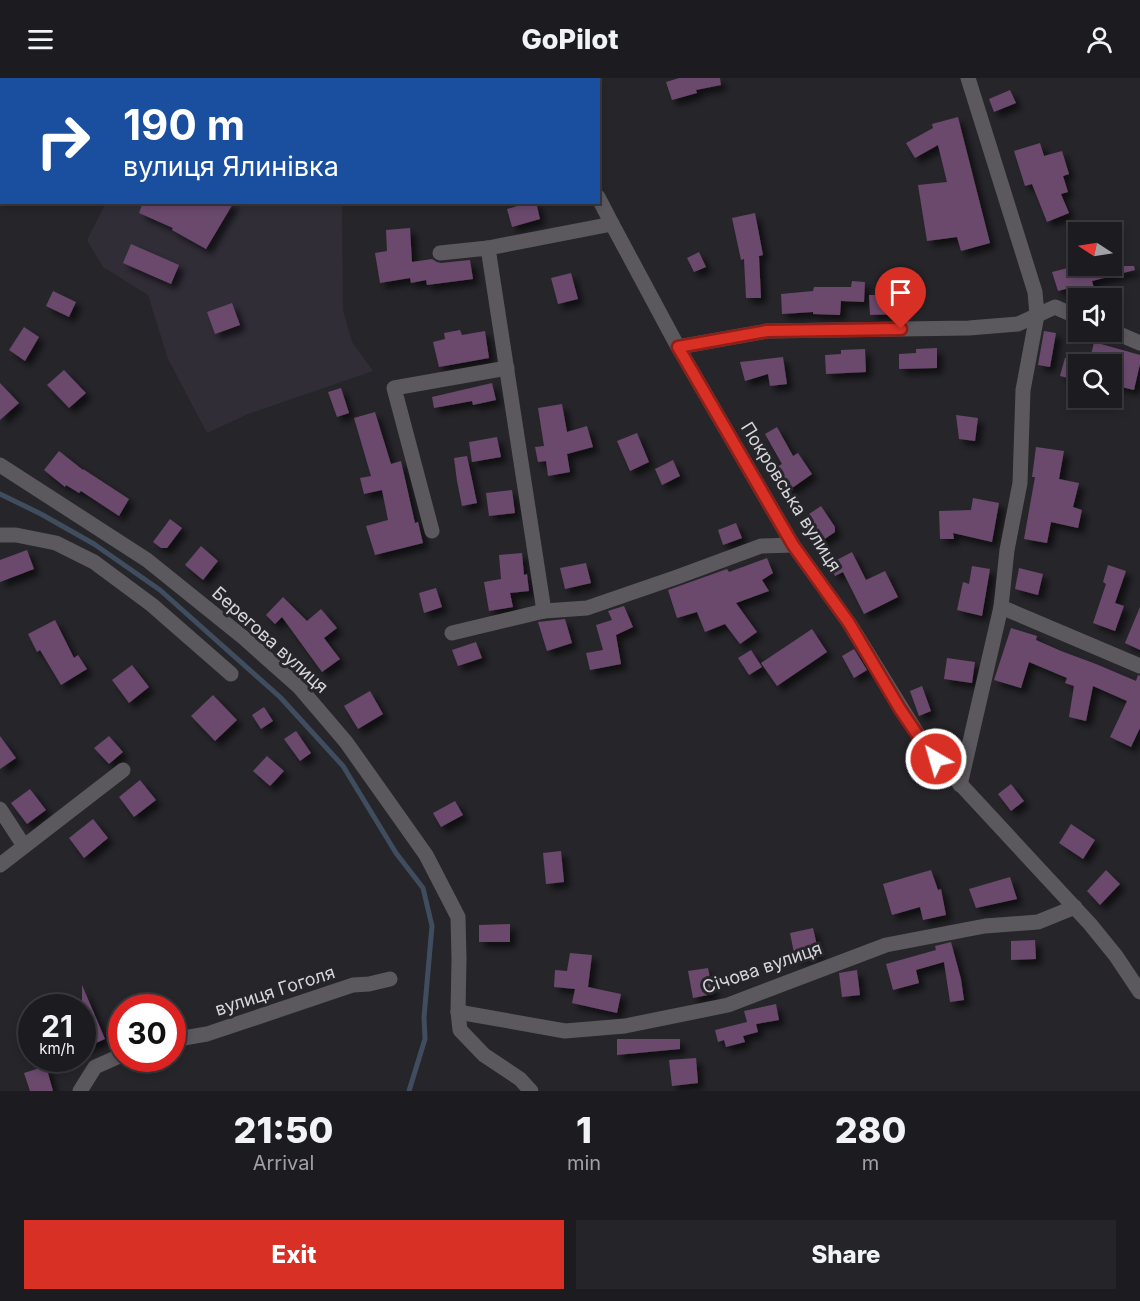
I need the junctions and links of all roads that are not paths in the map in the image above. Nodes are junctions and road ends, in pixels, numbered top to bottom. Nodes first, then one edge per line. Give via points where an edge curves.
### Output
1 (968, 78) edge
2 (600, 201) edge
3 (612, 224) junction
4 (488, 248) junction
5 (440, 253) dead end
6 (1068, 313) edge
7 (1037, 315) junction
8 (1122, 335) edge
9 (1140, 343) edge
10 (678, 347) junction
11 (507, 368) junction
12 (0, 465) edge
13 (432, 531) dead end
14 (0, 535) edge
15 (793, 545) junction
16 (1001, 607) junction
17 (544, 611) junction
18 (452, 633) dead end
19 (1140, 666) edge
20 (231, 674) dead end
21 (123, 770) dead end
22 (960, 785) junction
23 (0, 809) edge
24 (24, 846) junction
25 (0, 865) edge
26 (1075, 907) junction
27 (390, 979) dead end
28 (1140, 992) edge
29 (458, 1012) junction
30 (186, 1038) edge
31 (108, 1061) edge
32 (80, 1091) edge
33 (531, 1091) edge

1 - 7 street via 1035,292
2 - 3 street, Покровська вулиця
3 - 4 street
3 - 10 street, Покровська вулиця
4 - 5 street
4 - 11 street
6 - 7 street via 1055,307
7 - 10 street via 1018,324 969,328 767,331
7 - 16 street via 1023,390 1020,483
8 - 9 street
10 - 15 street, Покровська вулиця
11 - 13 street via 394,388
11 - 17 street
12 - 29 street, Берегова вулиця via 147,560 298,687 346,742 426,855 458,916
14 - 20 street via 56,543 93,562 152,605
15 - 17 street via 761,546 587,608
15 - 22 street, Покровська вулиця via 849,623 925,746
16 - 19 street
16 - 22 street
17 - 18 street
21 - 24 street
22 - 26 street, Покровська вулиця
23 - 24 street
24 - 25 street
26 - 28 street, Покровська вулиця
26 - 29 street, Січова вулиця via 1038,922 985,926 886,945 728,1005 625,1026 565,1031
27 - 30 street, вулиця Гоголя via 353,985
29 - 33 street via 460,1030 484,1055
31 - 32 street via 95,1067

